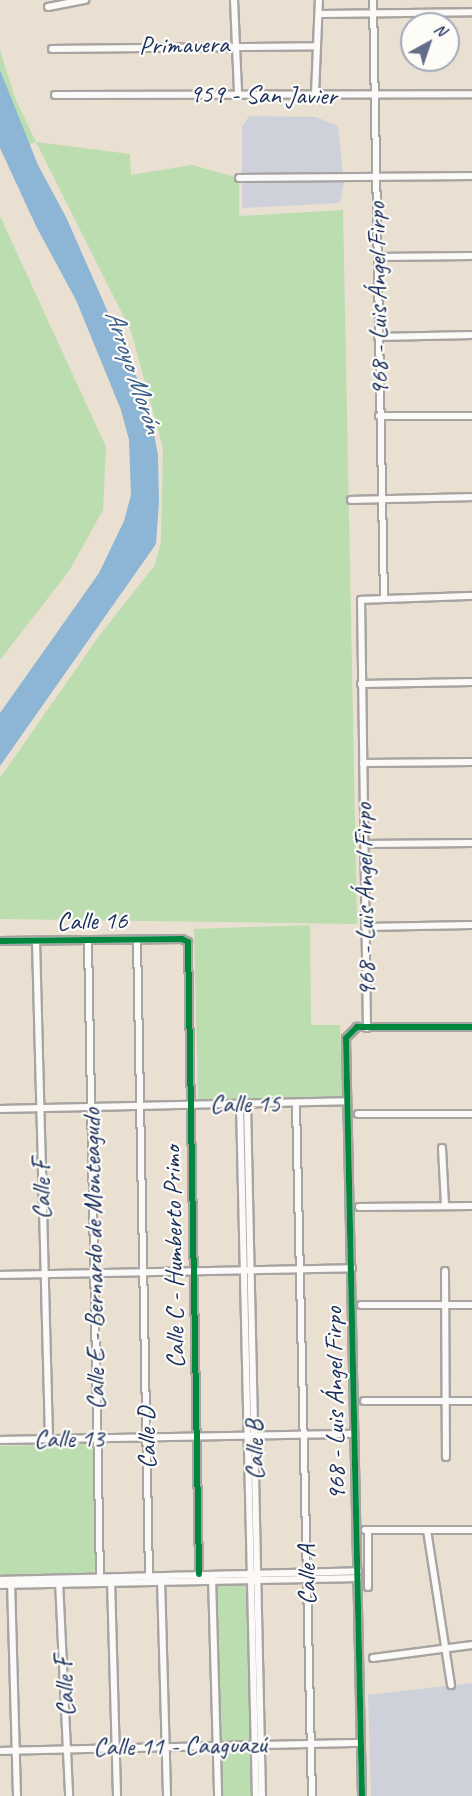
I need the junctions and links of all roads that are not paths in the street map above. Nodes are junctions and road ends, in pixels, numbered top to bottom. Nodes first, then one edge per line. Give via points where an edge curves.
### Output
1 (85, 0) edge
2 (234, 0) edge
3 (319, 0) edge
4 (373, 0) edge
5 (48, 7) dead end
6 (472, 12) edge
7 (319, 14) junction
8 (373, 15) junction
9 (235, 44) junction
10 (317, 46) junction
11 (52, 49) dead end
12 (238, 92) junction
13 (315, 94) junction
14 (472, 94) edge
15 (55, 95) dead end
16 (374, 96) junction
17 (472, 176) edge
18 (376, 177) junction
19 (239, 178) dead end
20 (472, 256) edge
21 (378, 257) junction
22 (472, 335) edge
23 (378, 337) junction
24 (379, 416) junction
25 (472, 416) edge
26 (472, 497) edge
27 (381, 499) junction
28 (351, 500) dead end
29 (472, 597) edge
30 (384, 598) junction
31 (472, 682) edge
32 (361, 684) junction
33 (472, 762) edge
34 (363, 763) junction
35 (472, 843) edge
36 (364, 844) junction
37 (472, 926) edge
38 (365, 927) junction
39 (88, 940) junction
40 (136, 940) junction
41 (185, 940) joint
42 (0, 941) edge
43 (36, 941) junction
44 (472, 1027) edge
45 (367, 1028) junction
46 (347, 1101) junction
47 (296, 1103) junction
48 (190, 1104) junction
49 (244, 1104) junction
50 (141, 1105) junction
51 (91, 1106) junction
52 (0, 1108) edge
53 (40, 1108) junction
54 (358, 1114) dead end
55 (472, 1114) edge
56 (442, 1148) dead end
57 (444, 1206) junction
58 (472, 1206) edge
59 (358, 1207) dead end
60 (300, 1268) junction
61 (352, 1268) junction
62 (248, 1269) junction
63 (194, 1270) junction
64 (144, 1271) junction
65 (445, 1271) dead end
66 (93, 1273) junction
67 (43, 1274) junction
68 (0, 1275) edge
69 (362, 1305) dead end
70 (446, 1305) junction
71 (472, 1305) edge
72 (364, 1401) dead end
73 (446, 1401) junction
74 (472, 1401) edge
75 (304, 1434) junction
76 (354, 1434) junction
77 (251, 1436) junction
78 (97, 1438) junction
79 (196, 1438) junction
80 (48, 1439) junction
81 (147, 1439) junction
82 (0, 1440) edge
83 (446, 1457) dead end
84 (427, 1530) junction
85 (472, 1530) edge
86 (199, 1574) junction
87 (358, 1574) junction
88 (307, 1575) junction
89 (149, 1576) junction
90 (254, 1576) junction
91 (100, 1577) junction
92 (212, 1577) junction
93 (161, 1579) junction
94 (0, 1580) edge
95 (59, 1580) junction
96 (111, 1580) junction
97 (11, 1582) junction
98 (0, 1585) edge
99 (368, 1587) dead end
100 (472, 1645) edge
101 (445, 1648) junction
102 (373, 1658) dead end
103 (451, 1686) dead end
104 (310, 1743) junction
105 (361, 1743) junction
106 (257, 1744) junction
107 (217, 1745) junction
108 (166, 1747) junction
109 (116, 1748) junction
110 (68, 1749) junction
111 (0, 1750) edge
112 (16, 1750) junction
113 (16, 1796) edge
114 (69, 1796) edge
115 (117, 1796) edge
116 (167, 1796) edge
117 (218, 1796) edge
118 (256, 1796) edge
119 (262, 1796) edge
120 (312, 1796) edge
121 (362, 1796) edge

1 - 5 street
2 - 9 street
3 - 7 street
4 - 8 street, 968 - Luis Ángel Firpo
6 - 8 street
7 - 8 street
7 - 10 street
8 - 16 street, 968 - Luis Ángel Firpo
9 - 10 street, Primavera
9 - 11 street, Primavera
9 - 12 street
10 - 13 street
12 - 13 street, 959 - San Javier
12 - 15 street, 959 - San Javier
13 - 16 street, 959 - San Javier
14 - 16 street, 959 - San Javier
16 - 18 street, 968 - Luis Ángel Firpo
17 - 18 street
18 - 19 street
18 - 21 street, 968 - Luis Ángel Firpo
20 - 21 street
21 - 23 street, 968 - Luis Ángel Firpo
22 - 23 street
23 - 24 street, 968 - Luis Ángel Firpo
24 - 25 street
24 - 27 street, 968 - Luis Ángel Firpo
26 - 27 street
27 - 28 street
27 - 30 street, 968 - Luis Ángel Firpo
29 - 30 street
30 - 32 street, 968 - Luis Ángel Firpo via 361,600
31 - 32 street
32 - 34 street, 968 - Luis Ángel Firpo
33 - 34 street
34 - 36 street, 968 - Luis Ángel Firpo
35 - 36 street
36 - 38 street, 968 - Luis Ángel Firpo
37 - 38 street
38 - 45 street, 968 - Luis Ángel Firpo
39 - 40 street, Calle 16
39 - 43 street, Calle 16
39 - 51 street, Calle E - Bernardo de Monteagudo
40 - 41 street, Calle 16
40 - 50 street, Calle D
41 - 48 street, Calle C - Humberto Primo
42 - 43 street, Calle 16
43 - 53 street, Calle F
44 - 45 street
45 - 46 street, 968 - Luis Ángel Firpo via 354,1028 346,1038
46 - 47 street, Calle 15
46 - 61 street, 968 - Luis Ángel Firpo
47 - 49 street, Calle 15
47 - 60 street, Calle A
48 - 49 street, Calle 15
48 - 50 street, Calle 15
48 - 63 street, Calle C - Humberto Primo
49 - 62 street, Calle B
50 - 51 street, Calle 15
50 - 64 street, Calle D
51 - 53 street, Calle 15
51 - 66 street, Calle E - Bernardo de Monteagudo
52 - 53 street, Calle 15
53 - 67 street, Calle F
54 - 55 street
56 - 57 street
57 - 58 street
57 - 59 street
60 - 61 street
60 - 62 street
60 - 75 street, Calle A
61 - 76 street, 968 - Luis Ángel Firpo
62 - 63 street
62 - 77 street, Calle B
63 - 64 street
63 - 79 street, Calle C - Humberto Primo
64 - 66 street
64 - 81 street, Calle D
65 - 70 street
66 - 67 street
66 - 78 street, Calle E - Bernardo de Monteagudo
67 - 68 street
67 - 80 street, Calle F
69 - 70 street
70 - 71 street
70 - 73 street
72 - 73 street
73 - 74 street
73 - 83 street
75 - 76 street, Calle 13
75 - 77 street, Calle 13
75 - 88 street, Calle A
76 - 87 street, 968 - Luis Ángel Firpo
77 - 79 street, Calle 13
77 - 90 street, Calle B
78 - 80 street, Calle 13
78 - 81 street, Calle 13
78 - 91 street, Calle E - Bernardo de Monteagudo
79 - 81 street, Calle 13
79 - 86 street, Calle C - Humberto Primo
80 - 82 street, Calle 13
81 - 89 street, Calle D
84 - 85 street
84 - 99 street via 367,1531
84 - 101 street
86 - 92 street
86 - 93 street
87 - 88 street
87 - 105 street, 968 - Luis Ángel Firpo
88 - 90 street
88 - 104 street, Calle A
89 - 93 street
89 - 96 street
90 - 92 street
90 - 106 street, Calle B
91 - 95 street
91 - 96 street
92 - 93 street
92 - 107 street
93 - 96 street
93 - 108 street
94 - 97 street
95 - 96 street
95 - 97 street
95 - 110 street, Calle F
96 - 109 street
97 - 98 street
97 - 112 street
100 - 101 street
101 - 102 street
101 - 103 street
104 - 105 street, Calle 11 - Caaguazú
104 - 106 street, Calle 11 - Caaguazú
104 - 120 street, Calle A
105 - 121 street, 968 - Luis Ángel Firpo
106 - 107 street, Calle 11 - Caaguazú
106 - 118 street, Calle B
106 - 119 street, Calle B
107 - 108 street, Calle 11 - Caaguazú
107 - 117 street
108 - 109 street, Calle 11 - Caaguazú
108 - 116 street
109 - 110 street, Calle 11 - Caaguazú
109 - 115 street
110 - 112 street, Calle 11 - Caaguazú
110 - 114 street, Calle F
111 - 112 street, Calle 11 - Caaguazú
112 - 113 street

